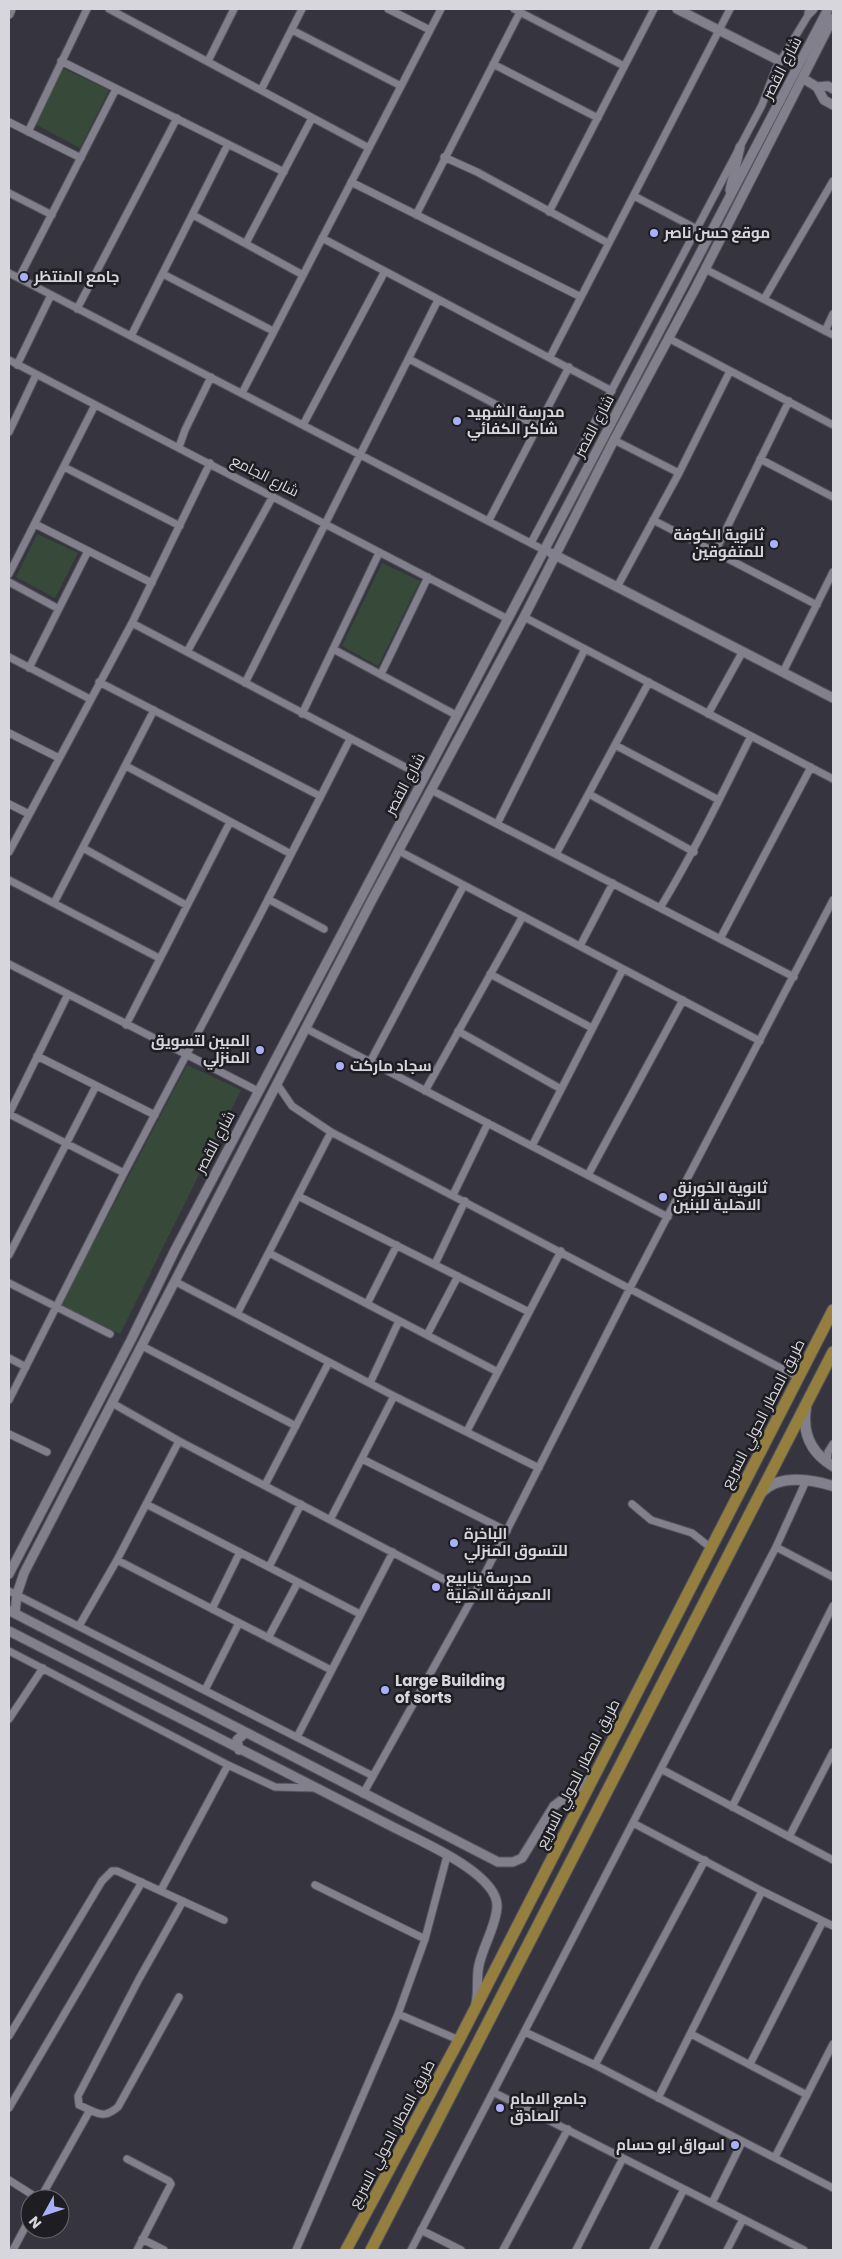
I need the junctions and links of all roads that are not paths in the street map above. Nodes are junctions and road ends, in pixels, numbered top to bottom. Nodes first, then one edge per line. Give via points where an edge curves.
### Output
1 (11, 9) edge
2 (87, 9) edge
3 (109, 9) edge
4 (234, 9) edge
5 (302, 9) edge
6 (388, 9) edge
7 (441, 9) edge
8 (654, 9) edge
9 (676, 9) edge
10 (730, 9) edge
11 (828, 9) edge
12 (517, 10) edge
13 (811, 10) edge
14 (9, 14) edge
15 (833, 18) edge
16 (720, 29) junction
17 (292, 30) junction
18 (430, 30) junction
19 (61, 61) junction
20 (208, 61) junction
21 (780, 61) junction
22 (493, 64) junction
23 (624, 66) junction
24 (804, 79) junction
25 (401, 86) junction
26 (817, 87) junction
27 (833, 89) edge
28 (116, 90) junction
29 (261, 90) junction
30 (833, 104) edge
31 (176, 118) junction
32 (312, 118) junction
33 (598, 118) junction
34 (9, 122) edge
35 (28, 132) junction
36 (228, 144) junction
37 (740, 147) junction
38 (369, 148) junction
39 (444, 157) junction
40 (82, 158) junction
41 (284, 172) junction
42 (833, 181) edge
43 (351, 182) junction
44 (9, 193) edge
45 (634, 196) junction
46 (729, 200) junction
47 (549, 212) junction
48 (52, 215) junction
49 (193, 215) junction
50 (416, 216) junction
51 (697, 229) junction
52 (322, 238) junction
53 (246, 243) junction
54 (608, 243) junction
55 (705, 269) junction
56 (385, 272) junction
57 (9, 274) edge
58 (163, 274) junction
59 (303, 275) junction
60 (18, 278) junction
61 (684, 283) junction
62 (695, 289) junction
63 (51, 295) junction
64 (580, 297) junction
65 (438, 300) junction
66 (764, 300) junction
67 (77, 309) junction
68 (667, 314) junction
69 (833, 314) edge
70 (678, 320) junction
71 (825, 330) junction
72 (273, 331) junction
73 (833, 335) edge
74 (131, 336) junction
75 (668, 338) junction
76 (550, 357) junction
77 (408, 359) junction
78 (9, 360) edge
79 (18, 365) junction
80 (568, 367) junction
81 (730, 371) junction
82 (36, 375) junction
83 (211, 377) junction
84 (612, 391) junction
85 (242, 394) junction
86 (789, 402) junction
87 (95, 405) junction
88 (833, 424) edge
89 (303, 425) junction
90 (537, 426) junction
91 (9, 432) edge
92 (614, 440) junction
93 (179, 447) junction
94 (361, 455) junction
95 (760, 459) junction
96 (210, 464) junction
97 (64, 466) junction
98 (679, 473) junction
99 (273, 496) junction
100 (833, 497) edge
101 (489, 520) junction
102 (654, 520) junction
103 (34, 524) junction
104 (326, 524) junction
105 (180, 526) junction
106 (531, 542) junction
107 (88, 550) junction
108 (544, 550) junction
109 (379, 552) junction
110 (715, 552) junction
111 (556, 556) junction
112 (833, 572) edge
113 (9, 574) edge
114 (428, 577) junction
115 (9, 582) edge
116 (152, 583) junction
117 (617, 587) junction
118 (817, 605) junction
119 (57, 608) junction
120 (524, 617) junction
121 (508, 619) junction
122 (132, 623) junction
123 (333, 649) junction
124 (585, 649) junction
125 (742, 651) junction
126 (187, 652) junction
127 (9, 657) edge
128 (29, 668) junction
129 (783, 672) junction
130 (381, 674) junction
131 (99, 682) junction
132 (649, 682) junction
133 (245, 683) junction
134 (833, 698) edge
135 (90, 699) junction
136 (154, 710) junction
137 (302, 714) junction
138 (708, 714) junction
139 (456, 715) junction
140 (9, 732) edge
141 (751, 736) junction
142 (350, 739) junction
143 (615, 745) junction
144 (59, 758) junction
145 (126, 766) junction
146 (811, 768) junction
147 (424, 777) junction
148 (833, 779) edge
149 (431, 790) junction
150 (589, 794) junction
151 (320, 796) junction
152 (717, 799) junction
153 (9, 804) edge
154 (29, 814) junction
155 (230, 822) junction
156 (497, 824) junction
157 (83, 848) junction
158 (400, 851) junction
159 (9, 852) edge
160 (694, 852) junction
161 (291, 854) junction
162 (556, 854) junction
163 (371, 878) junction
164 (9, 880) edge
165 (381, 883) junction
166 (613, 883) junction
167 (464, 885) junction
168 (268, 899) junction
169 (833, 900) edge
170 (54, 904) junction
171 (186, 905) junction
172 (660, 908) junction
173 (354, 910) junction
174 (364, 914) junction
175 (523, 916) junction
176 (324, 929) dead end
177 (720, 939) junction
178 (580, 946) junction
179 (159, 958) junction
180 (9, 964) edge
181 (623, 968) junction
182 (490, 974) junction
183 (794, 977) junction
184 (68, 994) junction
185 (683, 1000) junction
186 (126, 1025) junction
187 (305, 1028) junction
188 (592, 1028) junction
189 (458, 1032) junction
190 (760, 1041) junction
191 (37, 1056) junction
192 (186, 1056) junction
193 (370, 1062) junction
194 (277, 1084) junction
195 (96, 1086) junction
196 (561, 1090) junction
197 (258, 1091) junction
198 (425, 1091) junction
199 (9, 1114) edge
200 (155, 1115) junction
201 (488, 1123) junction
202 (332, 1132) junction
203 (67, 1144) junction
204 (532, 1146) junction
205 (124, 1174) junction
206 (588, 1175) junction
207 (452, 1195) junction
208 (298, 1196) junction
209 (465, 1202) junction
210 (668, 1217) junction
211 (180, 1240) junction
212 (397, 1245) junction
213 (193, 1248) junction
214 (560, 1251) junction
215 (269, 1253) junction
216 (9, 1255) edge
217 (171, 1257) junction
218 (435, 1264) junction
219 (184, 1265) junction
220 (458, 1276) junction
221 (176, 1282) junction
222 (9, 1283) edge
223 (630, 1288) junction
224 (367, 1304) junction
225 (56, 1307) junction
226 (833, 1310) edge
227 (529, 1312) junction
228 (237, 1314) junction
229 (399, 1321) junction
230 (110, 1334) dead end
231 (427, 1335) junction
232 (142, 1346) junction
233 (833, 1352) edge
234 (9, 1358) edge
235 (330, 1362) junction
236 (26, 1367) junction
237 (498, 1372) junction
238 (798, 1377) junction
239 (370, 1383) junction
240 (394, 1396) junction
241 (9, 1400) edge
242 (112, 1402) junction
243 (806, 1404) junction
244 (296, 1426) junction
245 (467, 1432) junction
246 (9, 1434) edge
247 (179, 1440) junction
248 (833, 1444) edge
249 (46, 1452) dead end
250 (362, 1458) junction
251 (830, 1464) edge
252 (539, 1468) junction
253 (806, 1481) junction
254 (265, 1485) junction
255 (833, 1486) edge
256 (758, 1496) junction
257 (146, 1504) junction
258 (301, 1504) junction
259 (632, 1504) dead end
260 (330, 1520) junction
261 (507, 1531) junction
262 (711, 1548) junction
263 (776, 1548) junction
264 (240, 1552) junction
265 (393, 1552) junction
266 (116, 1560) junction
267 (269, 1567) junction
268 (9, 1574) edge
269 (833, 1577) edge
270 (298, 1582) junction
271 (13, 1592) edge
272 (474, 1595) junction
273 (833, 1606) edge
274 (212, 1609) junction
275 (12, 1612) edge
276 (360, 1614) junction
277 (239, 1623) junction
278 (79, 1626) junction
279 (9, 1631) edge
280 (268, 1638) junction
281 (9, 1650) edge
282 (43, 1668) junction
283 (331, 1670) junction
284 (205, 1690) junction
285 (213, 1716) junction
286 (9, 1719) edge
287 (206, 1733) junction
288 (245, 1733) junction
289 (297, 1737) junction
290 (239, 1750) junction
291 (833, 1752) edge
292 (228, 1765) junction
293 (599, 1767) junction
294 (661, 1769) junction
295 (374, 1776) junction
296 (315, 1788) junction
297 (363, 1794) junction
298 (732, 1807) junction
299 (633, 1823) junction
300 (789, 1837) junction
301 (447, 1856) junction
302 (705, 1860) junction
303 (833, 1860) edge
304 (142, 1882) junction
305 (315, 1885) dead end
306 (162, 1890) junction
307 (762, 1891) junction
308 (183, 1900) junction
309 (224, 1920) dead end
310 (822, 1921) junction
311 (833, 1926) edge
312 (425, 1939) junction
313 (179, 1997) dead end
314 (472, 2013) junction
315 (398, 2014) junction
316 (525, 2032) junction
317 (690, 2034) junction
318 (9, 2036) edge
319 (459, 2040) junction
320 (833, 2044) edge
321 (750, 2064) junction
322 (595, 2065) junction
323 (493, 2092) junction
324 (807, 2096) junction
325 (658, 2098) junction
326 (9, 2108) edge
327 (90, 2110) junction
328 (568, 2129) junction
329 (742, 2142) junction
330 (623, 2158) junction
331 (775, 2158) junction
332 (127, 2159) dead end
333 (9, 2180) edge
334 (833, 2188) edge
335 (23, 2189) edge
336 (45, 2189) edge
337 (684, 2189) junction
338 (712, 2203) junction
339 (743, 2219) junction
340 (421, 2230) junction
341 (20, 2237) edge
342 (142, 2239) junction
343 (13, 2250) edge
344 (137, 2250) edge
345 (164, 2250) edge
346 (296, 2250) edge
347 (346, 2250) edge
348 (371, 2250) edge
349 (411, 2250) edge
350 (461, 2250) edge
351 (503, 2250) edge
352 (576, 2250) edge
353 (653, 2250) edge
354 (727, 2250) edge
355 (802, 2250) edge

1 - 14 street
2 - 19 street
3 - 20 street
4 - 20 street
5 - 17 street
6 - 18 street
7 - 18 street
8 - 23 street
9 - 16 street
10 - 16 street
11 - 46 street, شارع القصر
12 - 22 street
12 - 23 street
13 - 21 street
15 - 24 street, شارع القصر
16 - 21 street
16 - 45 street
17 - 25 street
17 - 29 street
18 - 25 street
19 - 28 street
19 - 35 street
20 - 29 street
21 - 37 street
22 - 33 street
22 - 39 street
23 - 33 street
24 - 26 street
24 - 55 street, شارع القصر
25 - 38 street
26 - 27 street
26 - 30 street via 824,100
28 - 31 street
28 - 40 street
29 - 32 street
31 - 36 street
31 - 67 street
32 - 38 street
32 - 41 street
33 - 47 street
34 - 35 street
35 - 40 street
36 - 41 street
36 - 49 street
37 - 46 street
37 - 51 street
38 - 43 street
39 - 47 street
39 - 50 street
40 - 48 street
41 - 53 street
42 - 66 street
43 - 50 street
43 - 52 street
44 - 48 street
45 - 51 street
45 - 54 street
46 - 61 street, شارع القصر
47 - 54 street
48 - 60 street
49 - 53 street
49 - 58 street
50 - 64 street
51 - 84 street
52 - 56 street
52 - 59 street
53 - 59 street
54 - 64 street
55 - 62 street, شارع القصر
55 - 66 street
56 - 65 street
56 - 89 street
57 - 60 street
58 - 72 street
58 - 74 street
59 - 72 street
60 - 63 street
61 - 62 street via 688,290
61 - 68 street, شارع القصر
62 - 70 street, شارع القصر
63 - 67 street
63 - 79 street
64 - 76 street
65 - 76 street
65 - 77 street
66 - 71 street
67 - 74 street
68 - 70 street via 674,314
68 - 108 street, شارع القصر
69 - 71 street
70 - 75 street, شارع القصر
71 - 73 street
72 - 85 street
74 - 83 street
75 - 81 street
75 - 92 street, شارع القصر
76 - 80 street
77 - 90 street
77 - 94 street
78 - 79 street, شارع الجامع
79 - 82 street, شارع الجامع
80 - 84 street
80 - 90 street
81 - 86 street
81 - 98 street
82 - 87 street, شارع الجامع
82 - 91 street
83 - 85 street
83 - 93 street
84 - 106 street
85 - 89 street
86 - 88 street
86 - 95 street
87 - 93 street, شارع الجامع
87 - 97 street
89 - 94 street
90 - 101 street
92 - 98 street
92 - 111 street, شارع القصر
93 - 96 street, شارع الجامع
94 - 101 street
94 - 104 street
95 - 100 street
95 - 110 street
96 - 99 street, شارع الجامع
96 - 105 street
97 - 103 street
97 - 105 street
98 - 102 street
99 - 104 street, شارع الجامع
99 - 126 street
101 - 106 street
102 - 110 street
102 - 117 street
103 - 107 street
103 - 113 street
104 - 109 street, شارع الجامع
104 - 133 street
105 - 116 street
106 - 108 street
107 - 116 street
107 - 119 street
108 - 111 street
108 - 121 street, شارع القصر
109 - 114 street, شارع الجامع
109 - 123 street
110 - 118 street
111 - 117 street
111 - 120 street, شارع القصر
112 - 118 street
114 - 121 street, شارع الجامع
114 - 130 street
115 - 119 street
116 - 122 street
117 - 125 street
118 - 129 street
119 - 128 street
120 - 124 street
120 - 149 street, شارع القصر
121 - 139 street, شارع القصر
122 - 126 street
122 - 131 street
123 - 130 street
123 - 137 street
124 - 132 street
124 - 156 street
125 - 129 street
125 - 138 street
126 - 133 street
127 - 128 street
128 - 135 street
129 - 134 street
130 - 139 street
131 - 135 street
131 - 136 street
132 - 138 street
132 - 143 street
133 - 137 street
135 - 144 street
136 - 145 street
136 - 151 street
137 - 142 street
138 - 141 street
139 - 147 street, شارع القصر
140 - 144 street
141 - 146 street
141 - 152 street
142 - 147 street
142 - 151 street
143 - 150 street
143 - 152 street
144 - 154 street
145 - 155 street
145 - 157 street
146 - 148 street
146 - 177 street
147 - 163 street, شارع القصر
149 - 156 street
149 - 158 street, شارع القصر
150 - 160 street
150 - 162 street
151 - 161 street
152 - 160 street
153 - 154 street
154 - 159 street
155 - 161 street
155 - 171 street
156 - 162 street
157 - 170 street
157 - 171 street
158 - 165 street, شارع القصر
158 - 167 street
160 - 172 street
161 - 168 street
162 - 166 street
163 - 165 street via 375,884
163 - 173 street, شارع القصر
164 - 170 street
165 - 174 street, شارع القصر
166 - 172 street
166 - 178 street
167 - 175 street
167 - 193 street
168 - 176 street
168 - 192 street
169 - 183 street
170 - 179 street
171 - 179 street
172 - 177 street
173 - 174 street via 361,910
173 - 197 street, شارع القصر
174 - 187 street, شارع القصر
175 - 178 street
175 - 182 street
177 - 183 street
178 - 181 street
179 - 186 street
180 - 184 street
181 - 185 street
181 - 188 street
182 - 188 street
182 - 189 street
183 - 190 street
184 - 186 street
184 - 191 street
185 - 190 street
185 - 206 street
186 - 192 street
187 - 193 street
187 - 194 street, شارع القصر
188 - 196 street
189 - 196 street
189 - 198 street
190 - 210 street
191 - 195 street
191 - 199 street
192 - 197 street
192 - 200 street
193 - 198 street
194 - 202 street via 292,1106
194 - 213 street, شارع القصر
195 - 200 street
195 - 203 street
196 - 204 street
197 - 211 street, شارع القصر
198 - 201 street
199 - 203 street
200 - 205 street
201 - 204 street
201 - 207 street
202 - 207 street
202 - 208 street
203 - 205 street
203 - 216 street
204 - 206 street
205 - 225 street
206 - 210 street
207 - 209 street
208 - 212 street
208 - 215 street
209 - 214 street
209 - 218 street
210 - 223 street
211 - 213 street via 185,1247
211 - 217 street, شارع القصر
212 - 218 street
212 - 224 street
213 - 219 street, شارع القصر
214 - 223 street
214 - 227 street
215 - 224 street
215 - 228 street
217 - 219 street via 180,1258
217 - 268 street, شارع القصر
218 - 220 street
219 - 221 street, شارع القصر
220 - 227 street
220 - 231 street
221 - 228 street
221 - 232 street, شارع القصر
222 - 225 street
223 - 238 street
223 - 252 street
224 - 229 street
225 - 230 street
225 - 236 street
226 - 238 highway, طريق المطار الحولي السريع
227 - 237 street
228 - 235 street
229 - 231 street
229 - 239 street
231 - 237 street
232 - 242 street, شارع القصر
232 - 244 street
233 - 243 highway
234 - 236 street
235 - 239 street
235 - 244 street
236 - 241 street
237 - 245 street
238 - 262 highway, طريق المطار الحولي السريع
239 - 240 street
240 - 245 street
240 - 250 street
242 - 247 street
242 - 271 street, شارع القصر
243 - 251 main road via 803,1424 810,1442
243 - 256 highway
244 - 254 street
245 - 252 street
246 - 249 street
247 - 254 street
247 - 257 street
248 - 251 street via 828,1452
250 - 260 street
250 - 261 street
252 - 261 street
253 - 255 main road
253 - 256 main road via 780,1481
253 - 263 street
254 - 258 street
256 - 348 highway
257 - 264 street
257 - 266 street
258 - 260 street
258 - 267 street
259 - 262 street via 651,1520 692,1533
260 - 265 street
261 - 272 street
262 - 293 highway, طريق المطار الحولي السريع
263 - 269 street
263 - 294 street
264 - 267 street
264 - 274 street
265 - 272 street
265 - 276 street
266 - 274 street
266 - 278 street
267 - 270 street
270 - 276 street
270 - 280 street
271 - 275 street, شارع القصر
271 - 278 street
272 - 295 street
273 - 298 street
274 - 277 street
275 - 285 street
276 - 283 street
277 - 280 street
277 - 284 street
278 - 284 street
279 - 287 street
280 - 283 street
281 - 282 street
282 - 286 street
282 - 292 street
283 - 289 street
284 - 289 street
285 - 287 street via 215,1726
285 - 288 street
287 - 290 street
288 - 290 street via 237,1740
288 - 297 street
289 - 295 street
290 - 296 street
291 - 300 street
292 - 296 street via 275,1787
292 - 306 street
293 - 297 street via 584,1785 554,1806 525,1854 508,1863 494,1860
293 - 314 highway, طريق المطار الحولي السريع
294 - 298 street
294 - 299 street
295 - 297 street
296 - 301 street
298 - 300 street
299 - 302 street
299 - 316 street
300 - 303 street
301 - 312 street
301 - 314 street via 481,1877 496,1899 496,1913 479,1965 478,1994
302 - 307 street
302 - 322 street
304 - 306 street
304 - 318 street via 117,1871 107,1875
304 - 326 street
305 - 312 street
306 - 308 street
307 - 310 street
307 - 317 street
308 - 309 street
308 - 327 street via 78,2096 79,2105
310 - 311 street
310 - 321 street
312 - 315 street
313 - 327 street via 118,2107 101,2116
314 - 319 highway, طريق المطار الحولي السريع
315 - 319 street
315 - 346 street
316 - 322 street
316 - 323 street
317 - 321 street
317 - 325 street
319 - 347 highway, طريق المطار الحولي السريع
320 - 324 street
321 - 324 street
322 - 325 street
323 - 328 street
323 - 340 street
324 - 331 street
325 - 329 street
327 - 336 street
328 - 330 street
328 - 351 street
329 - 331 street
329 - 338 street
330 - 337 street
330 - 352 street
331 - 334 street
332 - 342 street via 170,2184
333 - 335 street
337 - 338 street
337 - 353 street
338 - 339 street
339 - 354 street
339 - 355 street
340 - 349 street
340 - 350 street
341 - 343 street
342 - 344 street
342 - 345 street

